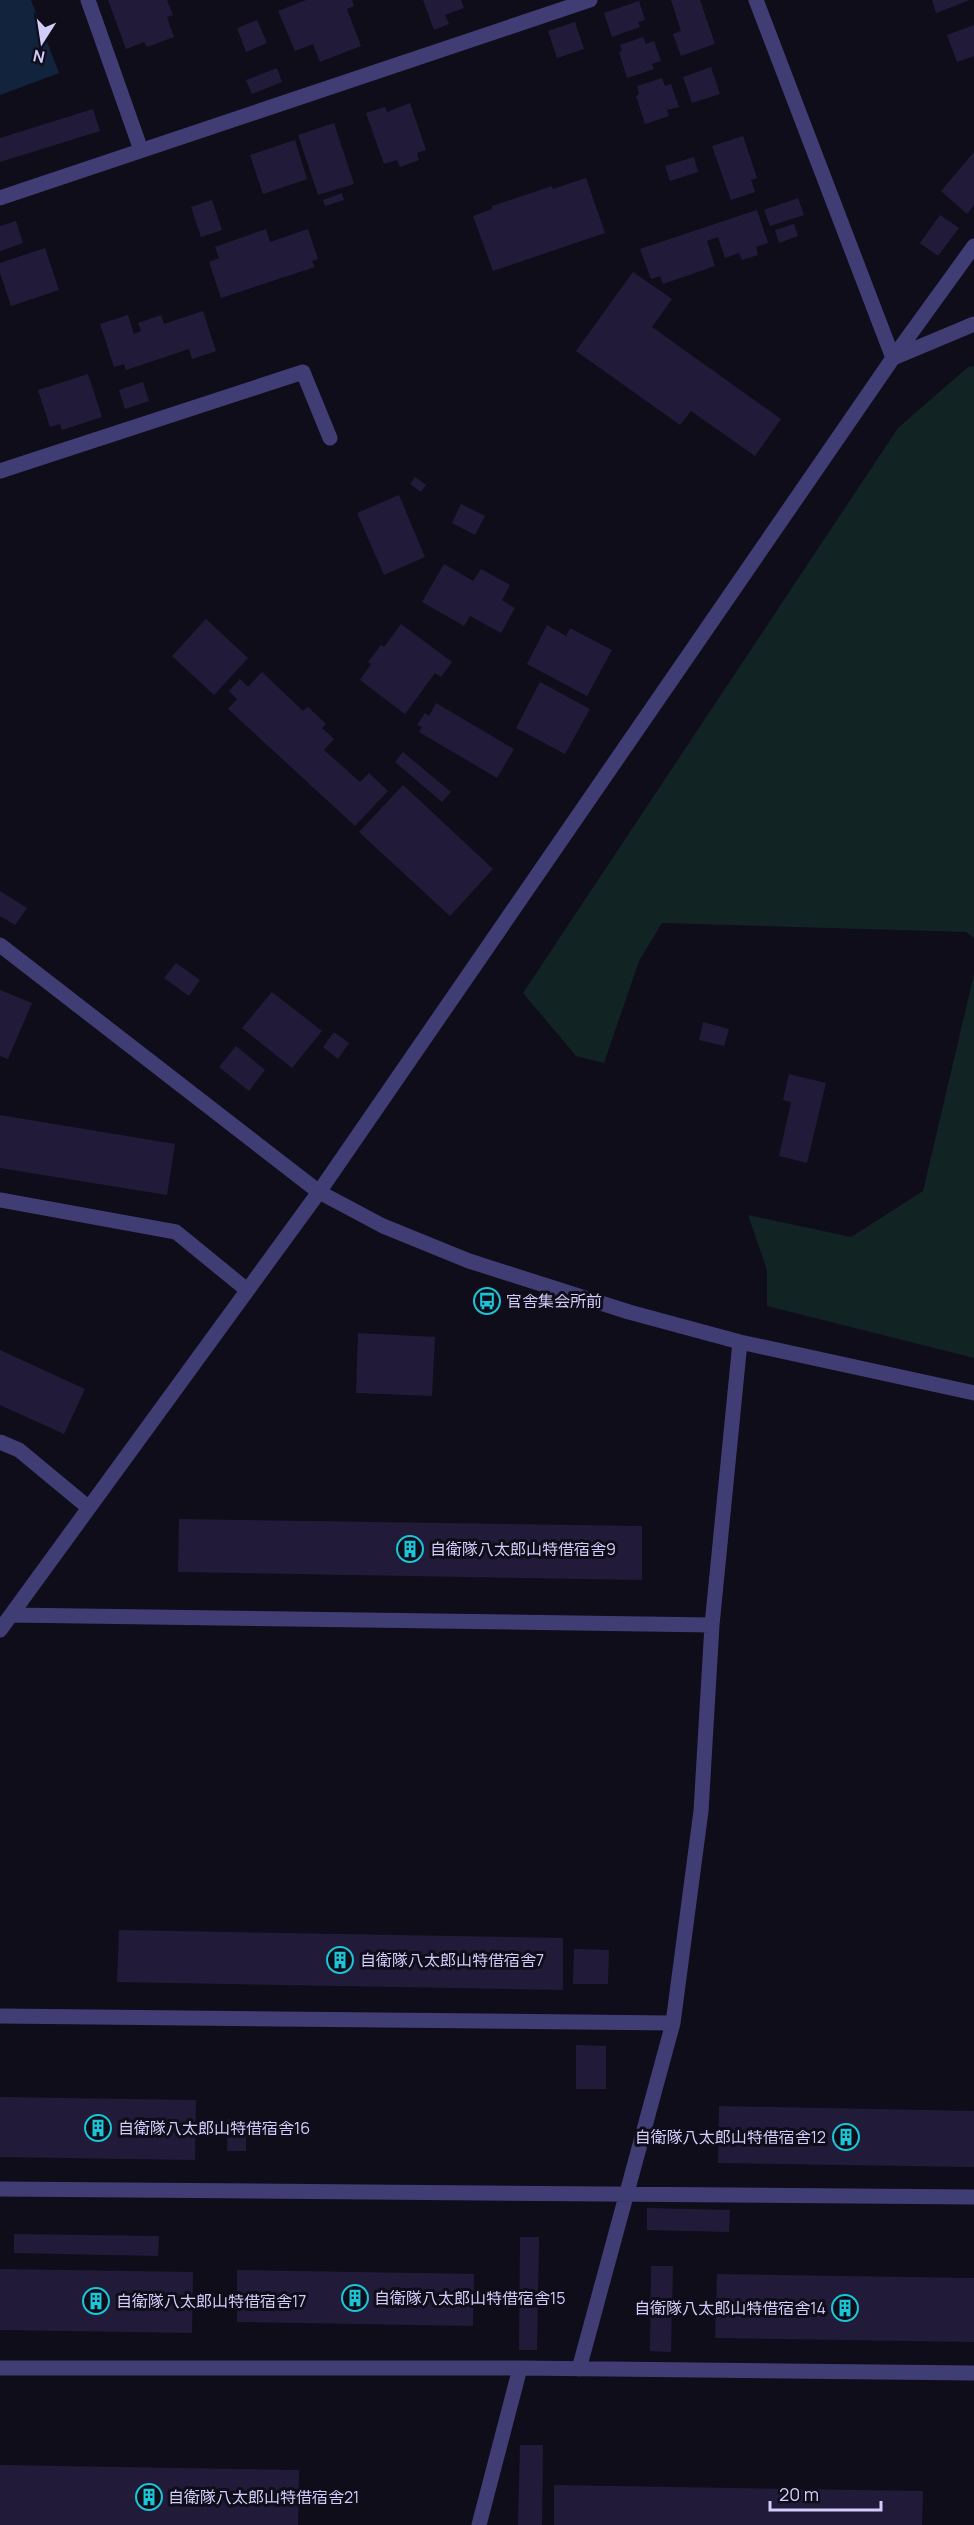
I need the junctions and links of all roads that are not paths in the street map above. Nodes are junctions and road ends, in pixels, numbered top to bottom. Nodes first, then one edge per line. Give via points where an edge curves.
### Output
1 (87, 0) edge
2 (590, 0) edge
3 (756, 0) edge
4 (141, 150) junction
5 (0, 198) edge
6 (974, 246) edge
7 (974, 324) edge
8 (893, 358) junction
9 (330, 438) dead end
10 (0, 471) edge
11 (0, 945) edge
12 (319, 1192) junction
13 (0, 1200) edge
14 (247, 1290) junction
15 (740, 1342) junction
16 (974, 1393) edge
17 (0, 1442) edge
18 (89, 1508) junction
19 (11, 1616) junction
20 (712, 1625) junction
21 (0, 1630) edge
22 (0, 2016) edge
23 (673, 2023) junction
24 (0, 2189) edge
25 (627, 2194) junction
26 (974, 2197) edge
27 (0, 2368) edge
28 (520, 2368) junction
29 (579, 2369) junction
30 (974, 2373) edge
31 (479, 2525) edge

1 - 4 street
2 - 4 street
3 - 8 street
4 - 5 street
6 - 8 street
7 - 8 street
8 - 12 street
9 - 10 street via 303,372
11 - 12 street
12 - 14 street
12 - 15 street via 383,1226 469,1261 629,1312
13 - 14 street via 176,1232
14 - 18 street
15 - 16 street
15 - 20 street
17 - 18 street via 19,1450
18 - 19 street
19 - 20 street
19 - 21 street
20 - 23 street via 701,1811
22 - 23 street
23 - 25 street
24 - 25 street
25 - 26 street
25 - 29 street
27 - 28 street
28 - 29 street
28 - 31 street
29 - 30 street

